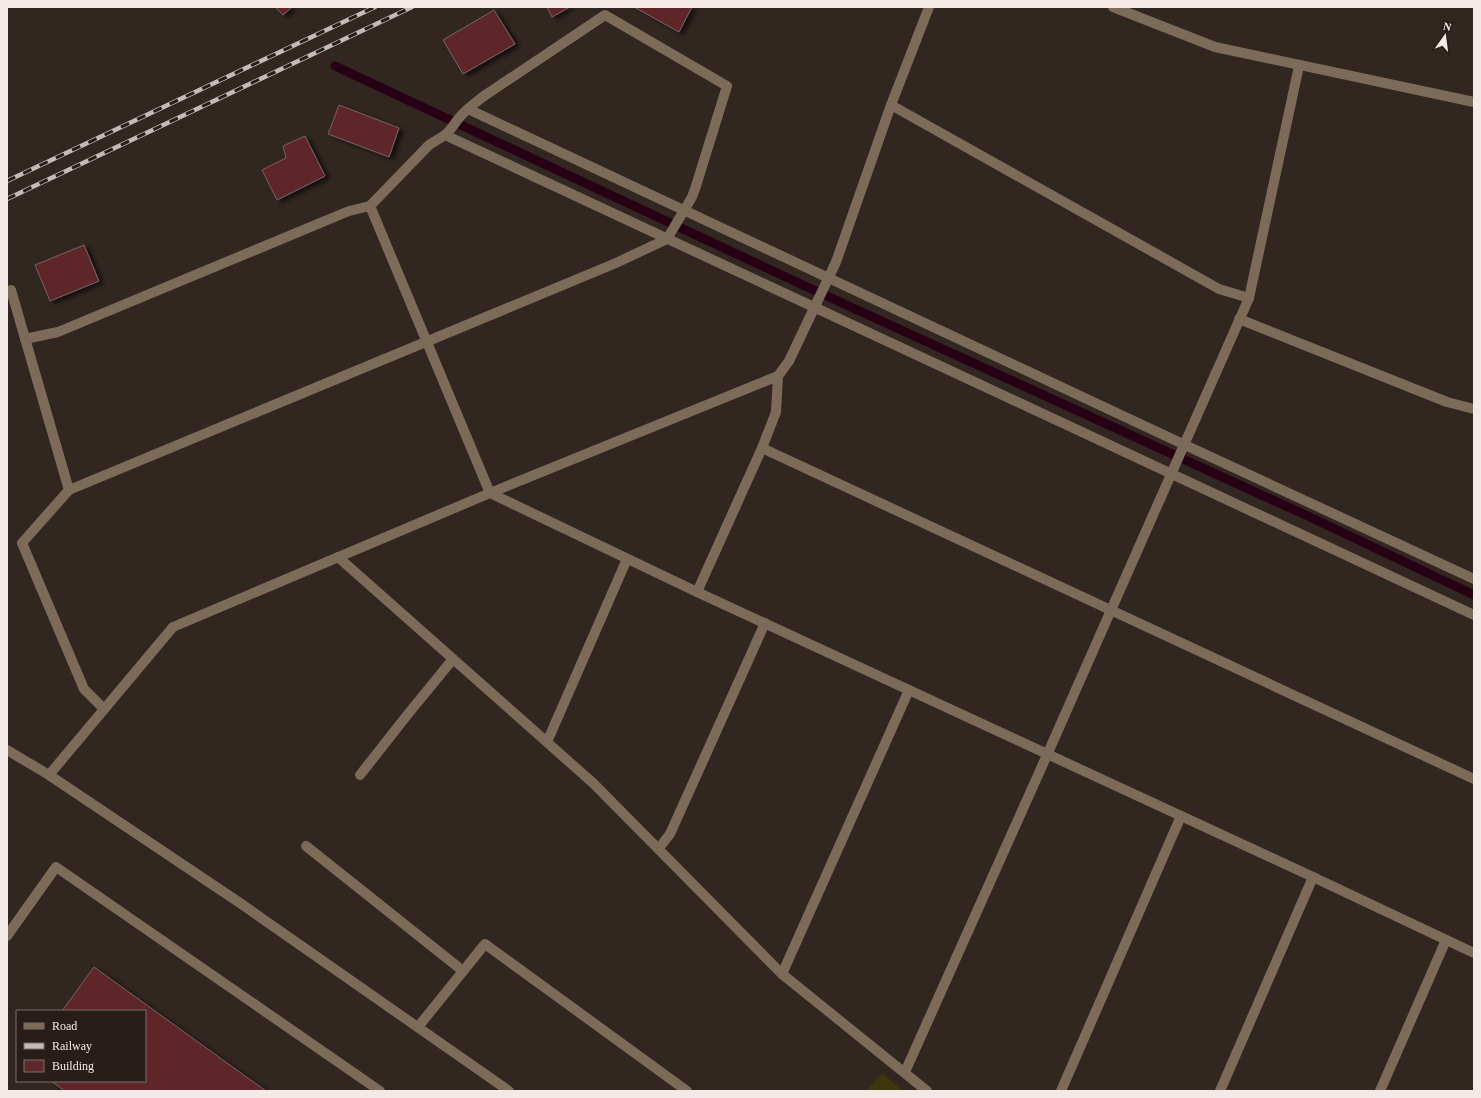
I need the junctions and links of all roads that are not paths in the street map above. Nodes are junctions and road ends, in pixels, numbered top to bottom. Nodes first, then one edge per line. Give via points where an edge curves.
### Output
1 (929, 7) edge
2 (1113, 7) edge
3 (1299, 66) junction
4 (1474, 102) edge
5 (891, 105) junction
6 (468, 109) junction
7 (449, 132) junction
8 (370, 206) junction
9 (682, 214) junction
10 (669, 235) junction
11 (827, 282) junction
12 (7, 292) edge
13 (1249, 298) junction
14 (817, 303) junction
15 (1240, 319) junction
16 (25, 339) junction
17 (426, 342) junction
18 (778, 376) junction
19 (1474, 409) edge
20 (762, 448) junction
21 (1183, 448) junction
22 (1174, 469) junction
23 (69, 490) junction
24 (490, 494) junction
25 (338, 557) junction
26 (627, 559) junction
27 (1474, 578) edge
28 (697, 592) junction
29 (1111, 610) junction
30 (1474, 615) edge
31 (764, 623) junction
32 (453, 659) junction
33 (909, 690) junction
34 (104, 709) junction
35 (547, 742) junction
36 (7, 750) edge
37 (1047, 755) junction
38 (49, 775) junction
39 (360, 776) dead end
40 (1474, 779) edge
41 (1181, 816) junction
42 (306, 846) dead end
43 (659, 848) junction
44 (1313, 877) junction
45 (7, 936) edge
46 (1446, 940) junction
47 (1474, 953) edge
48 (464, 971) junction
49 (782, 974) junction
50 (418, 1027) junction
51 (905, 1072) junction
52 (380, 1091) edge
53 (509, 1091) edge
54 (687, 1091) edge
55 (927, 1091) edge
56 (1061, 1091) edge
57 (1220, 1091) edge
58 (1380, 1091) edge

1 - 5 street
2 - 3 street via 1215,47
3 - 4 street
3 - 13 street
5 - 11 street
5 - 13 street via 1218,289
6 - 7 street
6 - 9 street
6 - 9 street via 605,15 727,86 696,186
7 - 8 street via 429,145
7 - 10 street
8 - 16 street via 349,211 58,332
8 - 17 street
9 - 10 street
9 - 11 street
10 - 14 street
10 - 17 street via 616,263
11 - 14 street
11 - 21 street
12 - 16 street via 11,290
13 - 15 street
14 - 18 street via 789,361
14 - 22 street
15 - 19 street via 1447,402
15 - 21 street
16 - 23 street
17 - 23 street
17 - 24 street
18 - 20 street via 776,412
18 - 24 street
20 - 28 street
20 - 29 street
21 - 22 street
21 - 27 street
22 - 29 street
22 - 30 street
23 - 34 street via 22,543 84,689
24 - 25 street
24 - 26 street
25 - 32 street
25 - 34 street via 173,627
26 - 28 street
26 - 35 street
28 - 31 street
29 - 37 street
29 - 40 street
31 - 33 street
31 - 43 street via 670,834
32 - 35 street
32 - 39 street
33 - 37 street
33 - 49 street
34 - 38 street
35 - 43 street
36 - 38 street
37 - 41 street
37 - 51 street
38 - 50 street via 240,903
41 - 44 street
41 - 56 street
42 - 48 street
43 - 49 street
44 - 46 street
44 - 57 street
45 - 52 street via 56,867
46 - 47 street
46 - 58 street
48 - 50 street
48 - 54 street via 485,944
49 - 51 street
50 - 53 street
51 - 55 street

